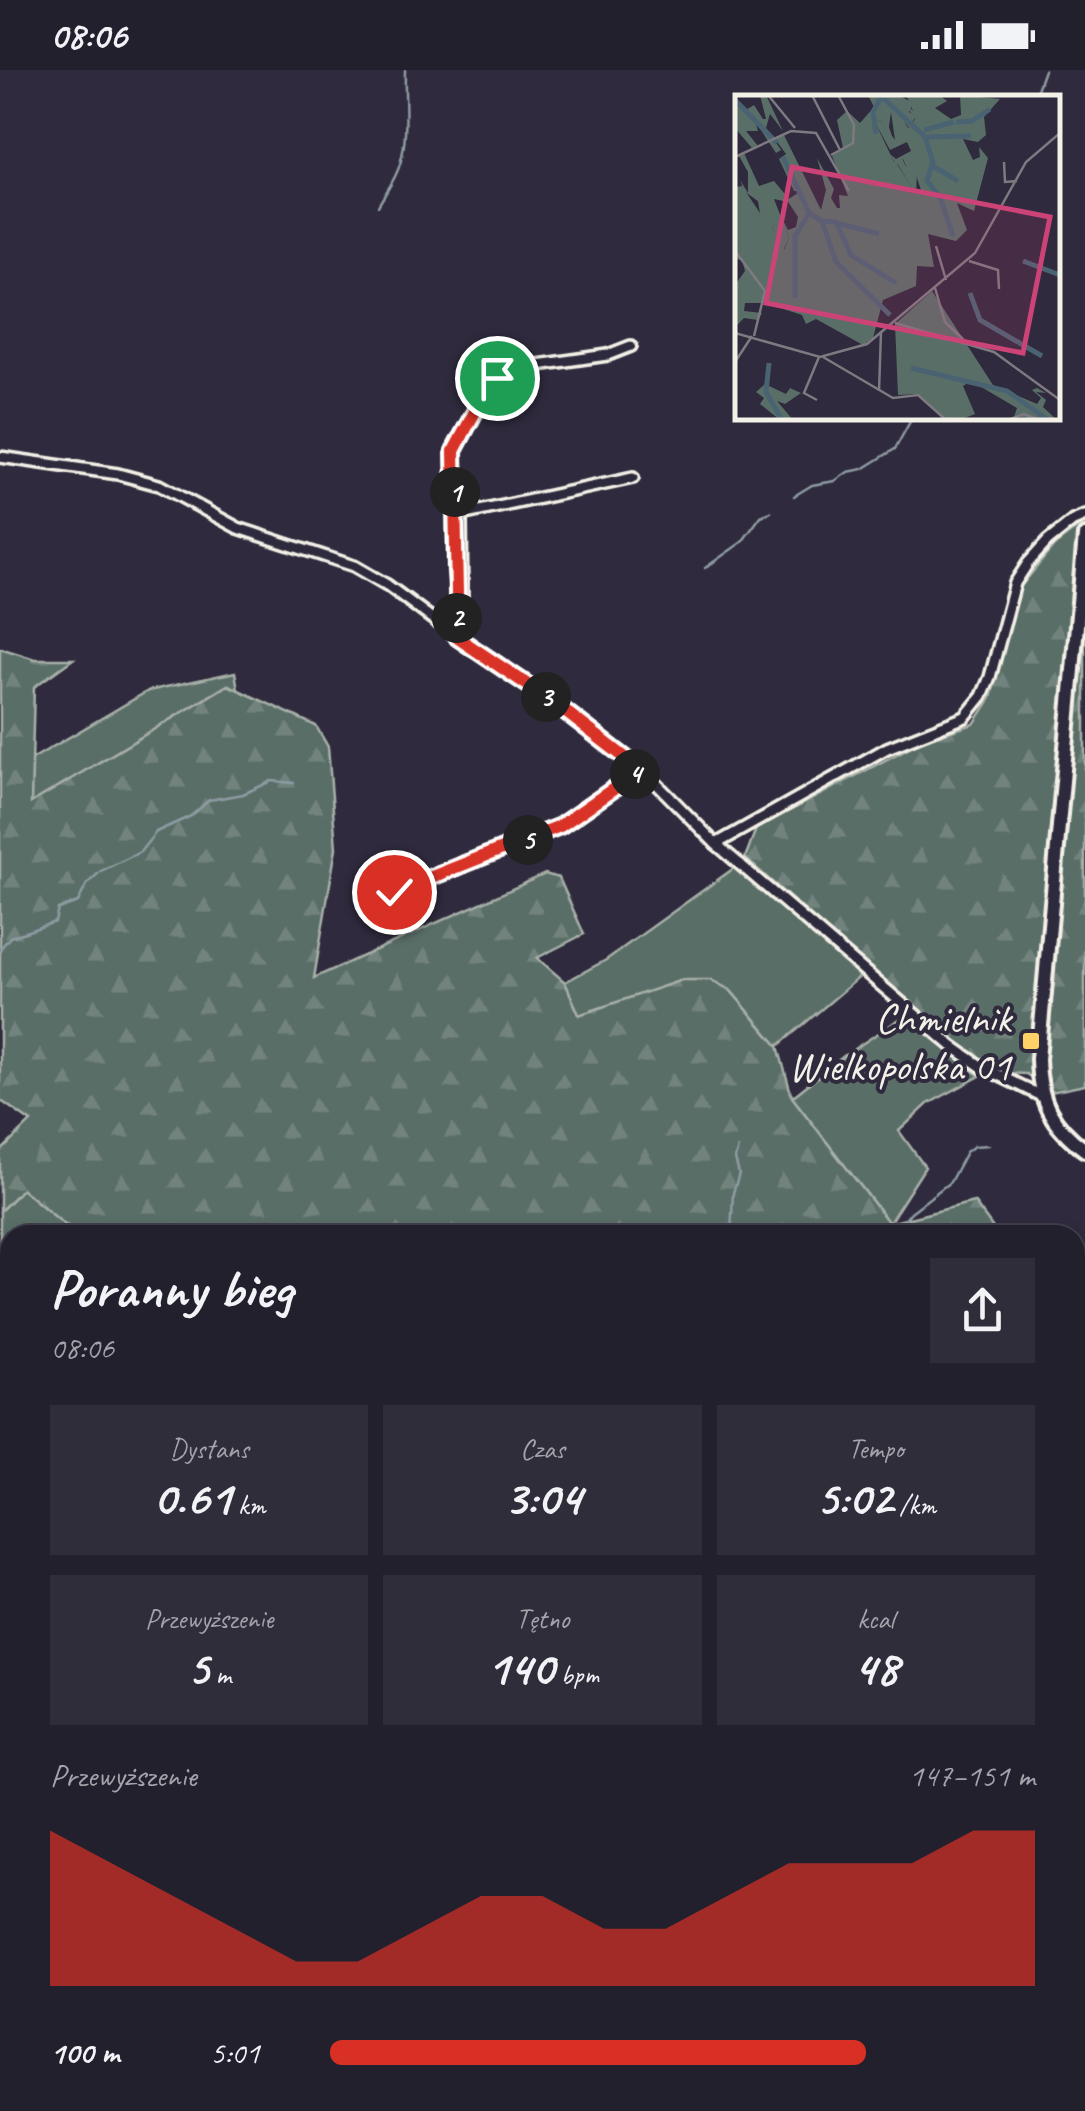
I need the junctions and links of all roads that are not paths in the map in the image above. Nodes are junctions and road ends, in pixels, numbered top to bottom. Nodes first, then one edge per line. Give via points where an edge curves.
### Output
1 (632, 346) dead end
2 (0, 457) edge
3 (634, 478) dead end
4 (1085, 516) edge
5 (1085, 536) edge
6 (459, 636) junction
7 (641, 770) junction
8 (716, 844) junction
9 (394, 892) dead end
10 (1041, 1096) junction
11 (1085, 1150) edge

1 - 6 street via 522,367 488,387 454,451
2 - 6 street via 159,485 238,528 363,570
3 - 6 street via 461,515
4 - 8 street via 1048,541 1015,583 990,677 965,717 887,748
5 - 10 street via 1038,1059
6 - 7 street
7 - 8 street
7 - 9 street via 560,826
8 - 10 street via 952,1046
10 - 11 street via 1054,1121

